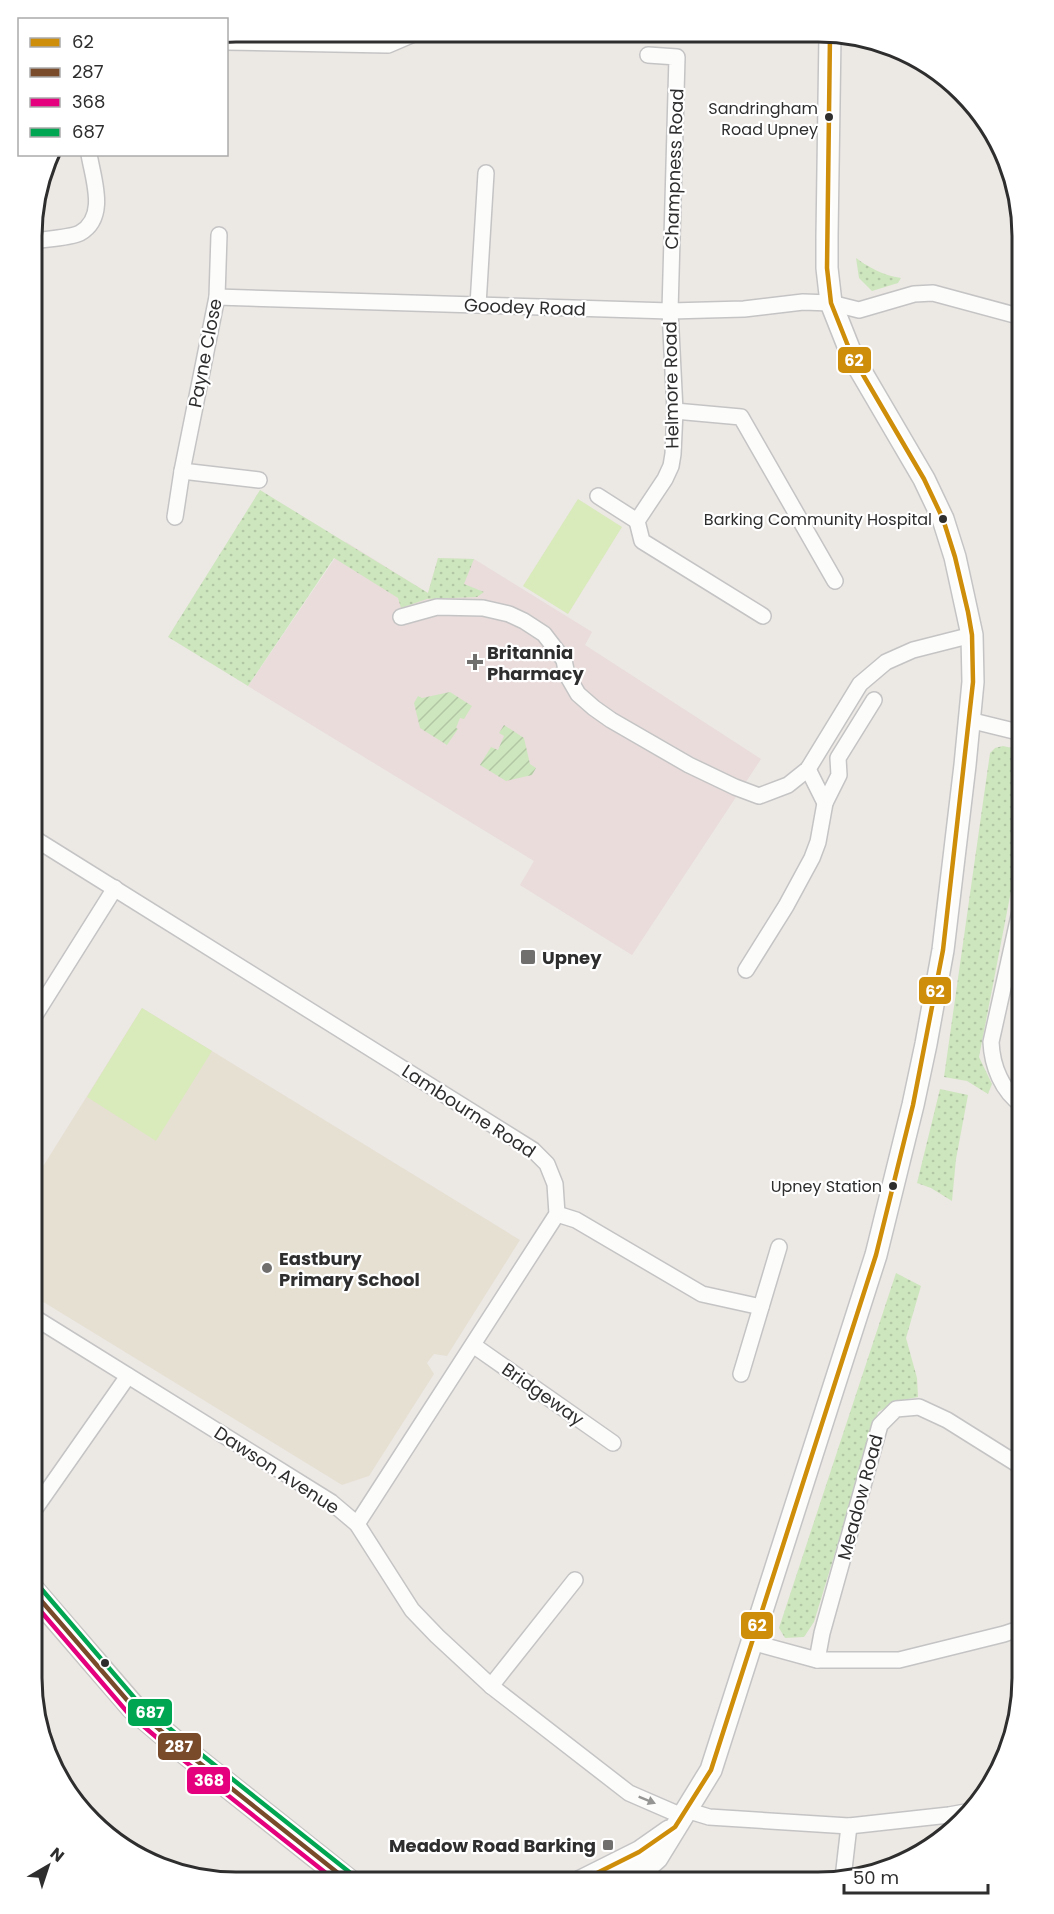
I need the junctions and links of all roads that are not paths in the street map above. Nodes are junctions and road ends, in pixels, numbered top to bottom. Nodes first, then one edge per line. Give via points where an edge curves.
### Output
1 (234, 42) edge
2 (395, 42) edge
3 (831, 43) edge
4 (648, 55) dead end
5 (89, 156) edge
6 (486, 173) dead end
7 (219, 235) dead end
8 (42, 239) edge
9 (217, 297) junction
10 (831, 303) junction
11 (478, 305) junction
12 (670, 311) junction
13 (1012, 313) edge
14 (675, 411) junction
15 (182, 471) junction
16 (259, 480) dead end
17 (598, 496) dead end
18 (175, 517) dead end
19 (638, 521) junction
20 (835, 581) dead end
21 (763, 616) dead end
22 (401, 617) dead end
23 (972, 635) junction
24 (874, 700) dead end
25 (969, 720) junction
26 (1012, 731) edge
27 (808, 769) junction
28 (825, 802) junction
29 (42, 843) edge
30 (115, 888) junction
31 (1012, 948) edge
32 (746, 970) dead end
33 (42, 1004) edge
34 (1012, 1096) edge
35 (557, 1214) junction
36 (780, 1247) dead end
37 (761, 1307) junction
38 (42, 1322) edge
39 (472, 1345) junction
40 (741, 1374) dead end
41 (128, 1376) junction
42 (613, 1443) dead end
43 (1012, 1461) edge
44 (42, 1499) edge
45 (357, 1524) junction
46 (575, 1580) dead end
47 (42, 1602) edge
48 (1012, 1631) edge
49 (751, 1642) junction
50 (818, 1660) junction
51 (491, 1686) junction
52 (956, 1814) edge
53 (681, 1818) junction
54 (849, 1826) junction
55 (844, 1870) edge
56 (337, 1872) edge
57 (599, 1872) edge
58 (636, 1872) edge

1 - 2 street
3 - 10 street via 826,236
4 - 12 street, Champness Road via 676,57
5 - 8 street via 97,212 79,233
6 - 11 street
7 - 9 street, Payne Close
9 - 11 street, Goodey Road
9 - 15 street, Payne Close
10 - 12 street, Goodey Road
10 - 13 street, Goodey Road via 859,310 914,294 933,293
10 - 23 street via 852,356 943,519
11 - 12 street, Goodey Road
12 - 14 street, Helmore Road
14 - 19 street, Helmore Road via 671,466
14 - 20 street via 741,417
15 - 16 street
15 - 18 street, Payne Close
17 - 19 street
19 - 21 street via 642,541
22 - 27 street via 437,608 483,608 524,621 544,634 564,660 578,694 610,720 689,765 759,796 788,785
23 - 25 street
23 - 27 street via 913,650 886,662 860,684
24 - 28 street via 838,758 838,775
25 - 26 street
25 - 49 street via 943,950 898,1165 876,1255
27 - 28 street
28 - 32 street via 812,858
29 - 30 street, Lambourne Road
30 - 33 street
30 - 35 street, Lambourne Road via 533,1150 547,1164 555,1184
31 - 34 street via 991,1052 997,1072
35 - 37 street via 576,1220 702,1294
35 - 39 street
36 - 37 street
37 - 40 street
38 - 41 street, Dawson Avenue
39 - 42 street, Bridgeway
39 - 45 street
41 - 44 street
41 - 45 street, Dawson Avenue via 331,1502
43 - 50 street, Meadow Road via 919,1407 896,1409 880,1425 822,1633
45 - 51 street, Dawson Avenue via 412,1610
46 - 51 street
47 - 56 main road via 133,1707
48 - 50 street via 899,1660
49 - 50 street
49 - 53 street via 710,1772
51 -> 53 street, Dawson Avenue via 629,1793
52 - 54 street
53 - 54 street
53 - 57 street via 639,1852
53 - 58 street via 657,1858
54 - 55 street

